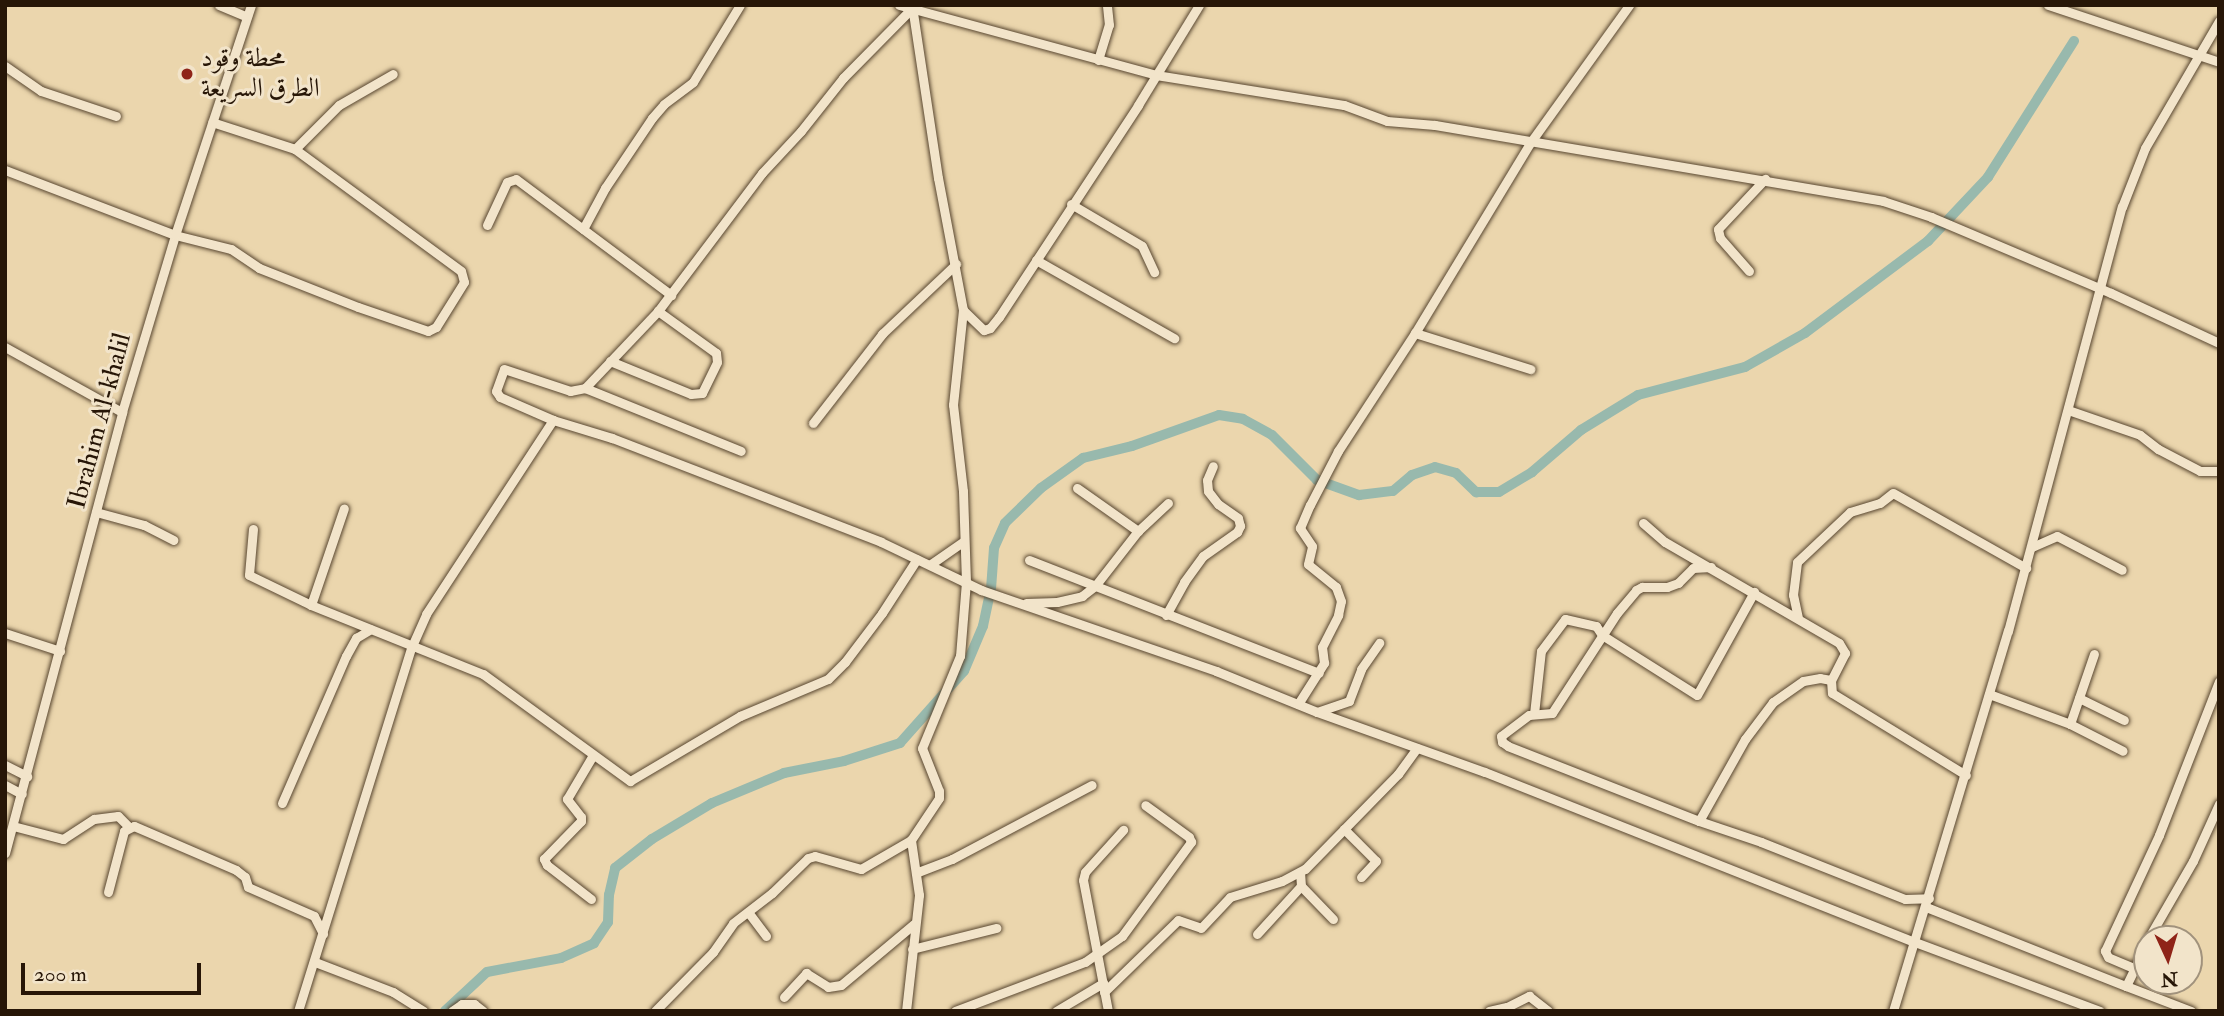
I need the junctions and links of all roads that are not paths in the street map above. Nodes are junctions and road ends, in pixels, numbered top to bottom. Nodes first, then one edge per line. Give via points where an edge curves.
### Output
1 (219, 5) edge
2 (251, 5) edge
3 (740, 5) edge
4 (900, 5) edge
5 (1107, 5) edge
6 (1199, 5) edge
7 (1629, 5) edge
8 (2048, 5) edge
9 (912, 7) edge
10 (247, 17) junction
11 (2219, 21) edge
12 (2199, 55) junction
13 (1098, 60) junction
14 (2219, 62) edge
15 (5, 66) edge
16 (393, 75) dead end
17 (1156, 75) junction
18 (116, 116) dead end
19 (212, 122) junction
20 (1530, 143) junction
21 (295, 149) junction
22 (5, 170) edge
23 (1765, 179) junction
24 (1070, 204) junction
25 (487, 225) dead end
26 (583, 229) junction
27 (175, 235) junction
28 (1036, 260) junction
29 (956, 264) junction
30 (1154, 271) dead end
31 (1749, 271) dead end
32 (2100, 289) junction
33 (671, 295) junction
34 (963, 310) junction
35 (658, 311) junction
36 (1415, 333) junction
37 (1174, 338) dead end
38 (2219, 343) edge
39 (5, 347) edge
40 (610, 361) junction
41 (1530, 369) dead end
42 (585, 388) junction
43 (2068, 410) junction
44 (122, 412) junction
45 (553, 420) junction
46 (813, 423) dead end
47 (741, 451) dead end
48 (1213, 466) dead end
49 (2219, 471) edge
50 (1077, 488) dead end
51 (1168, 503) dead end
52 (344, 508) dead end
53 (96, 512) junction
54 (1643, 523) dead end
55 (253, 528) dead end
56 (1138, 531) junction
57 (173, 540) dead end
58 (964, 541) junction
59 (2032, 547) junction
60 (917, 559) junction
61 (1029, 560) dead end
62 (931, 564) junction
63 (1711, 567) junction
64 (2026, 568) junction
65 (2122, 570) dead end
66 (966, 582) junction
67 (1095, 586) junction
68 (1754, 592) junction
69 (1021, 604) junction
70 (311, 605) junction
71 (1166, 615) junction
72 (1798, 618) junction
73 (371, 629) junction
74 (5, 633) edge
75 (1602, 635) junction
76 (1379, 643) dead end
77 (412, 646) junction
78 (60, 651) junction
79 (2094, 654) dead end
80 (1319, 673) junction
81 (1831, 680) junction
82 (2219, 681) edge
83 (1989, 694) junction
84 (2079, 698) junction
85 (1298, 704) junction
86 (1317, 712) junction
87 (1534, 714) junction
88 (2124, 720) dead end
89 (2070, 724) junction
90 (1417, 748) junction
91 (2123, 751) dead end
92 (593, 755) junction
93 (5, 765) edge
94 (1966, 775) junction
95 (27, 776) junction
96 (5, 785) edge
97 (1092, 785) dead end
98 (22, 794) junction
99 (282, 803) dead end
100 (2219, 804) edge
101 (1145, 805) dead end
102 (1699, 821) junction
103 (13, 826) junction
104 (129, 827) junction
105 (1344, 829) junction
106 (1123, 830) dead end
107 (911, 840) junction
108 (5, 853) edge
109 (1300, 872) junction
110 (918, 873) junction
111 (1361, 877) dead end
112 (1301, 886) junction
113 (108, 892) dead end
114 (591, 899) dead end
115 (1928, 902) junction
116 (748, 912) junction
117 (1333, 919) dead end
118 (914, 924) junction
119 (2157, 925) edge
120 (996, 928) dead end
121 (323, 934) junction
122 (1257, 934) dead end
123 (766, 936) dead end
124 (1915, 942) junction
125 (912, 949) junction
126 (1097, 956) junction
127 (315, 962) junction
128 (2133, 968) edge
129 (2133, 974) edge
130 (2126, 986) junction
131 (1103, 987) junction
132 (784, 997) dead end
133 (298, 1011) edge
134 (423, 1011) edge
135 (452, 1011) edge
136 (483, 1011) edge
137 (654, 1011) edge
138 (906, 1011) edge
139 (955, 1011) edge
140 (1056, 1011) edge
141 (1108, 1011) edge
142 (1489, 1011) edge
143 (1548, 1011) edge
144 (1893, 1011) edge
145 (2100, 1011) edge
146 (2191, 1011) edge

1 - 10 street
2 - 10 street, Ibrahim Al-khalil
3 - 26 street via 693,82 652,118
4 - 9 street
5 - 13 street via 1109,25
6 - 17 street
7 - 20 street
8 - 12 street
9 - 13 street
9 - 29 street
9 - 33 street via 762,173
10 - 19 street, Ibrahim Al-khalil
11 - 12 street
12 - 14 street
12 - 32 street via 2130,183
13 - 17 street
15 - 18 street via 41,91
16 - 21 street via 339,105
17 - 20 street via 1344,105 1387,121
17 - 24 street
19 - 21 street
19 - 27 street, Ibrahim Al-khalil
20 - 23 street
20 - 36 street
21 - 27 street via 461,271 464,282 433,330 358,307 259,268 231,248
22 - 27 street
23 - 31 street via 1718,229 1720,238
23 - 32 street via 1905,207
24 - 28 street
24 - 30 street via 1142,246
25 - 26 street via 507,182 516,178
26 - 33 street
27 - 44 street, Ibrahim Al-khalil
28 - 34 street via 989,329 982,329
28 - 37 street
29 - 34 street
29 - 46 street via 882,334
32 - 38 street
32 - 43 street
33 - 35 street
34 - 58 street via 953,405
35 - 40 street
35 - 40 street via 716,353 717,362 702,393 691,394
36 - 41 street
36 - 80 street via 1338,451 1300,525 1312,546 1308,564 1340,595 1338,614 1322,647 1324,663
39 - 44 street
40 - 42 street
42 - 45 street via 570,391 504,369 496,391 500,397
42 - 47 street
43 - 49 street via 2140,435 2200,471
43 - 59 street
44 - 53 street, Ibrahim Al-khalil
45 - 60 street via 651,453
45 - 77 street via 426,614
48 - 71 street via 1208,491 1238,518 1240,526 1203,556
50 - 56 street
51 - 56 street
52 - 70 street
53 - 57 street via 144,525
53 - 78 street, Ibrahim Al-khalil
54 - 63 street via 1665,542
55 - 70 street via 249,575
56 - 67 street
58 - 62 street
58 - 66 street
59 - 64 street
59 - 65 street via 2057,537
60 - 62 street
60 - 92 street via 882,613 828,679 740,716 630,781
61 - 67 street
62 - 66 street
63 - 68 street
63 - 75 street via 1693,568 1678,583 1662,588 1639,588
64 - 72 street via 1893,493 1880,503 1850,512 1797,562 1793,594
64 - 83 street
66 - 69 street
66 - 107 street via 960,656 922,748 939,798
67 - 69 street via 1070,600
67 - 71 street
68 - 72 street
68 - 75 street via 1698,695
69 - 85 street
70 - 73 street
71 - 80 street
72 - 81 street via 1844,649
73 - 77 street
73 - 99 street via 356,638 346,656
74 - 78 street
75 - 87 street via 1553,711
75 - 87 street via 1596,626 1565,619 1541,651
76 - 86 street via 1361,669 1349,701
77 - 92 street via 483,674
77 - 121 street
78 - 95 street, Ibrahim Al-khalil
79 - 84 street
80 - 85 street
81 - 94 street via 1835,695
81 - 102 street via 1804,681 1773,702 1745,739
82 - 128 street via 2159,835 2105,951 2108,957
83 - 89 street
83 - 94 street
84 - 88 street
84 - 89 street
85 - 86 street
86 - 90 street
87 - 102 street via 1504,732 1502,742
89 - 91 street
90 - 105 street
90 - 124 street via 1604,817
92 - 114 street via 567,799 581,821 544,859
93 - 95 street
94 - 115 street
95 - 98 street, Ibrahim Al-khalil
96 - 98 street
97 - 110 street
98 - 103 street, Ibrahim Al-khalil
100 - 119 street
101 - 126 street via 1191,842 1122,936
102 - 115 street via 1890,894
103 - 104 street via 63,839 94,819 118,816
103 - 108 street, Ibrahim Al-khalil
104 - 113 street via 124,831
104 - 121 street via 236,870 248,887 314,916
105 - 109 street
105 - 111 street via 1376,861
106 - 126 street via 1083,876
107 - 110 street
107 - 116 street via 862,869 808,858
109 - 112 street
109 - 131 street via 1230,897 1201,928 1178,920
110 - 118 street
112 - 117 street
112 - 122 street
115 - 124 street
115 - 130 street
116 - 123 street
116 - 137 street via 722,934 713,952
118 - 125 street
118 - 132 street via 841,985 828,987 806,972
120 - 125 street
121 - 127 street
124 - 144 street
124 - 145 street
125 - 138 street
126 - 131 street
126 - 139 street
127 - 133 street
127 - 134 street via 393,992
129 - 130 street
130 - 146 street
131 - 140 street
131 - 141 street
135 - 136 street via 462,1004 474,1004
142 - 143 street via 1529,996

